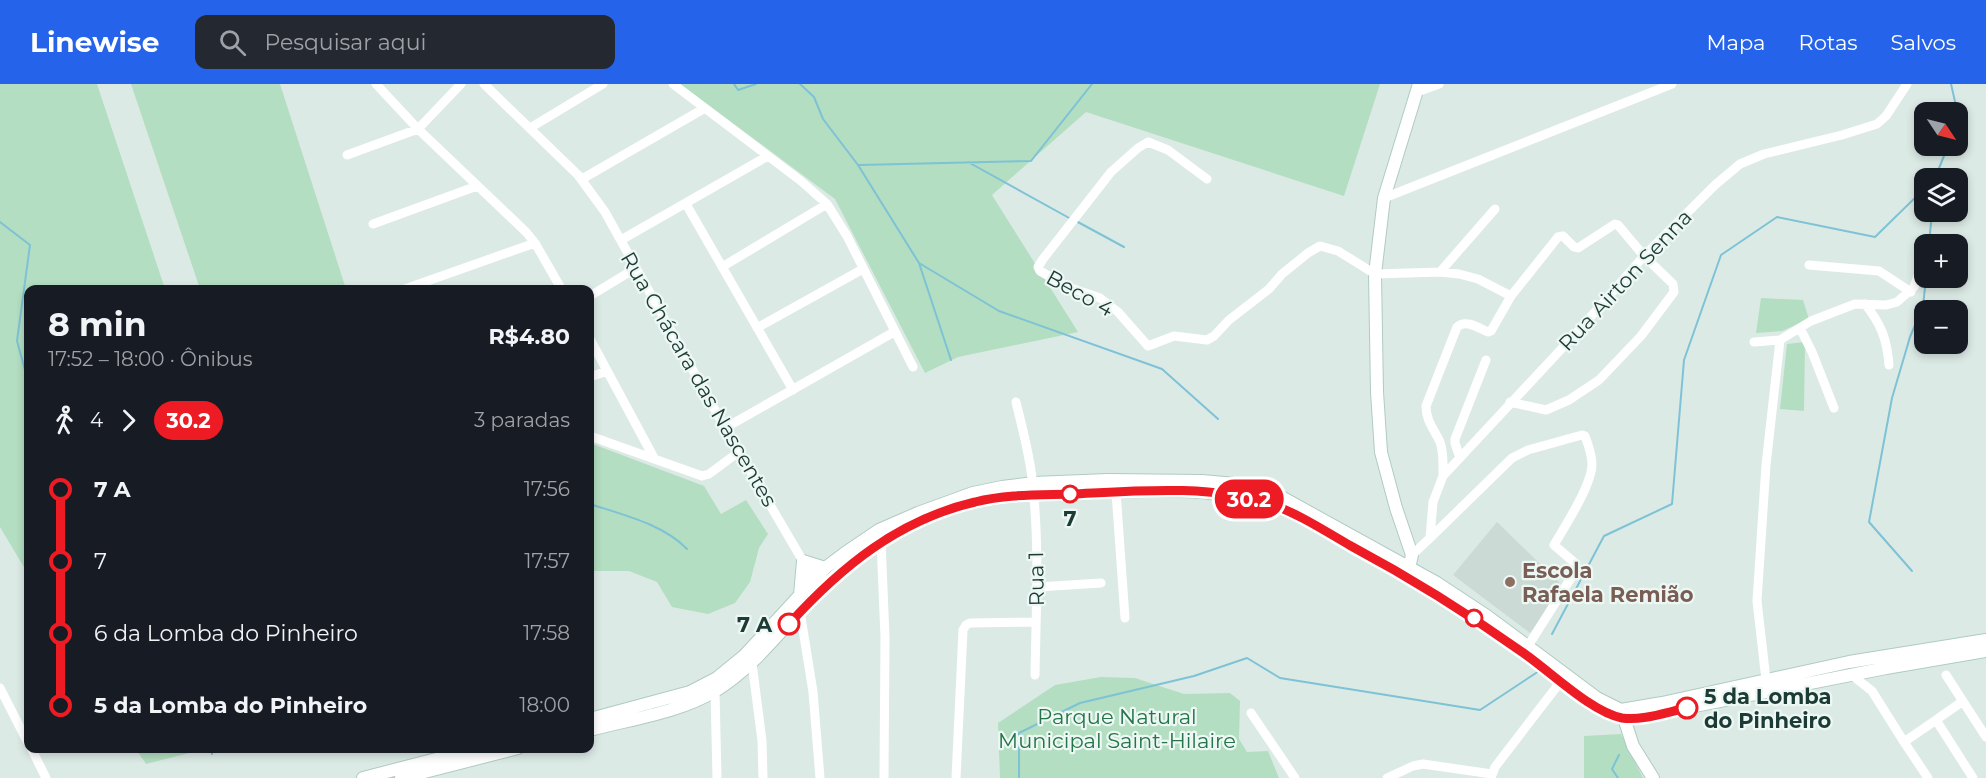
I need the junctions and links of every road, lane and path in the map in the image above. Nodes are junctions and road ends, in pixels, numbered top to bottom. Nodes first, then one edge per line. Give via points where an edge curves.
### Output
1 (376, 84) edge
2 (461, 84) edge
3 (484, 84) edge
4 (603, 84) edge
5 (673, 84) edge
6 (1439, 84) edge
7 (1672, 84) edge
8 (1907, 84) edge
9 (1418, 88) edge
10 (705, 108) junction
11 (530, 128) junction
12 (418, 129) junction
13 (347, 154) dead end
14 (768, 156) junction
15 (1207, 179) dead end
16 (582, 180) junction
17 (477, 186) junction
18 (1384, 198) junction
19 (686, 204) junction
20 (826, 204) junction
21 (1495, 209) dead end
22 (373, 224) dead end
23 (621, 240) junction
24 (535, 243) junction
25 (1644, 256) junction
26 (1809, 265) dead end
27 (722, 267) junction
28 (636, 268) junction
29 (862, 269) junction
30 (1440, 272) junction
31 (1374, 274) junction
32 (416, 285) edge
33 (559, 285) edge
34 (1914, 287) edge
35 (1911, 292) junction
36 (594, 294) edge
37 (1511, 296) junction
38 (1865, 304) junction
39 (757, 328) junction
40 (1800, 328) junction
41 (894, 332) junction
42 (1780, 340) junction
43 (1754, 342) dead end
44 (594, 347) edge
45 (1486, 360) dead end
46 (1889, 365) dead end
47 (913, 367) dead end
48 (607, 371) junction
49 (594, 376) edge
50 (793, 390) junction
51 (1016, 402) dead end
52 (1510, 402) junction
53 (1834, 408) dead end
54 (725, 428) junction
55 (594, 437) edge
56 (740, 451) junction
57 (654, 458) junction
58 (1460, 458) junction
59 (1443, 476) junction
60 (1033, 489) junction
61 (1116, 492) junction
62 (1431, 538) junction
63 (881, 541) junction
64 (803, 561) junction
65 (1410, 566) junction
66 (825, 568) junction
67 (814, 580) junction
68 (1101, 583) dead end
69 (1038, 588) junction
70 (800, 595) junction
71 (800, 611) junction
72 (1125, 618) dead end
73 (1036, 622) junction
74 (1986, 640) edge
75 (769, 645) junction
76 (1528, 646) junction
77 (1986, 651) edge
78 (1538, 658) junction
79 (1849, 662) junction
80 (752, 663) junction
81 (1874, 671) junction
82 (1035, 675) dead end
83 (1946, 675) dead end
84 (1853, 676) junction
85 (1766, 680) junction
86 (1561, 681) junction
87 (0, 688) edge
88 (715, 691) junction
89 (1872, 691) junction
90 (1963, 701) junction
91 (658, 707) junction
92 (1251, 713) dead end
93 (1622, 714) junction
94 (594, 718) edge
95 (1936, 720) junction
96 (594, 729) edge
97 (24, 735) edge
98 (1986, 737) edge
99 (1904, 742) junction
100 (34, 753) edge
101 (460, 753) edge
102 (498, 753) edge
103 (1491, 776) edge
104 (46, 778) edge
105 (363, 778) edge
106 (401, 778) edge
107 (717, 778) edge
108 (763, 778) edge
109 (820, 778) edge
110 (884, 778) edge
111 (956, 778) edge
112 (1295, 778) edge
113 (1387, 778) edge
114 (1653, 778) edge
115 (1928, 778) edge
116 (1973, 778) edge

1 - 12 street
2 - 12 street
3 - 11 street, Rua Chácara das Nascentes
4 - 11 street
5 - 10 street
6 - 9 street
7 - 18 street
8 - 25 street, Rua Airton Senna via 1877,124 1740,164
9 - 18 main road
10 - 14 street
10 - 16 street
11 - 16 street, Rua Chácara das Nascentes
12 - 13 street
12 - 17 street
14 - 19 street
14 - 20 street
15 - 31 street, Beco 4 via 1168,150 1148,142 1111,172 1043,259 1040,271 1100,298 1148,346 1174,336 1207,340 1214,336 1282,274 1320,246 1338,251
16 - 23 street, Rua Chácara das Nascentes
17 - 22 street
17 - 24 street
18 - 31 main road
19 - 23 street
19 - 27 street
20 - 27 street
20 - 29 street
21 - 30 street
23 - 28 street, Rua Chácara das Nascentes
24 - 32 street
24 - 33 street
25 - 37 street via 1615,224 1578,248 1560,236
25 - 52 street, Rua Airton Senna
25 - 52 street via 1675,287 1641,336 1599,380 1569,400 1546,410
26 - 35 street via 1879,271
27 - 39 street
28 - 36 street
28 - 54 street, Rua Chácara das Nascentes
29 - 39 street
29 - 41 street
30 - 31 street
30 - 37 street via 1478,279
31 - 65 main road via 1381,452
34 - 35 street
35 - 38 street via 1886,305
37 - 59 street via 1491,331 1466,323 1457,327 1426,406 1426,418 1443,452
38 - 40 street via 1855,304
38 - 46 street via 1883,331
39 - 50 street
40 - 42 street
40 - 53 street
41 - 47 street
41 - 50 street
42 - 43 street
42 - 85 street via 1757,601
44 - 48 street
45 - 58 street via 1455,439
48 - 49 street
48 - 57 street
50 - 54 street
51 - 60 street, Rua 1
52 - 58 street, Rua Airton Senna
54 - 56 street, Rua Chácara das Nascentes
55 - 57 street
56 - 57 street via 706,476
56 - 64 street, Rua Chácara das Nascentes
58 - 59 street, Rua Airton Senna
59 - 62 street, Rua Airton Senna via 1433,502
60 - 61 main road
60 - 63 main road via 927,518
60 - 65 main road via 1108,480 1246,485 1274,493
60 - 66 main road via 1002,487 973,493 918,513 879,530
60 - 69 street, Rua 1
61 - 65 main road via 1201,492 1271,504
61 - 72 street
62 - 65 street
62 - 76 street via 1512,458 1528,450 1585,436 1592,463 1590,476 1554,545 1575,562 1576,570
63 - 67 main road
63 - 71 main road via 821,588
63 - 110 street
64 - 66 main road
64 - 67 street, Rua Chácara das Nascentes
64 - 70 main road
65 - 76 main road
65 - 78 main road via 1462,609
66 - 67 main road
67 - 70 main road
67 - 75 main road
68 - 69 street
69 - 73 street, Rua 1
70 - 91 main road via 744,656 717,678
71 - 75 main road
71 - 109 street via 813,692
73 - 82 street, Rua 1
73 - 111 street via 970,623 963,630
74 - 79 main road
75 - 80 main road
76 - 78 main road
77 - 81 main road
78 - 86 main road
78 - 93 main road
79 - 84 main road via 1847,668
79 - 85 main road
80 - 88 main road
80 - 108 street
81 - 84 main road
81 - 89 street
83 - 90 street
84 - 89 street
84 - 93 main road via 1639,717
85 - 93 main road
86 - 93 main road via 1603,712
86 - 103 street
87 - 97 street
88 - 91 main road via 693,701
88 - 107 street
89 - 99 street
90 - 95 street
90 - 98 street
91 - 94 main road
91 - 96 main road
92 - 112 street
93 - 114 main road via 1633,746
95 - 99 street
95 - 116 street
99 - 115 street
100 - 104 street
101 - 105 main road
102 - 106 main road
103 - 113 street via 1423,764

